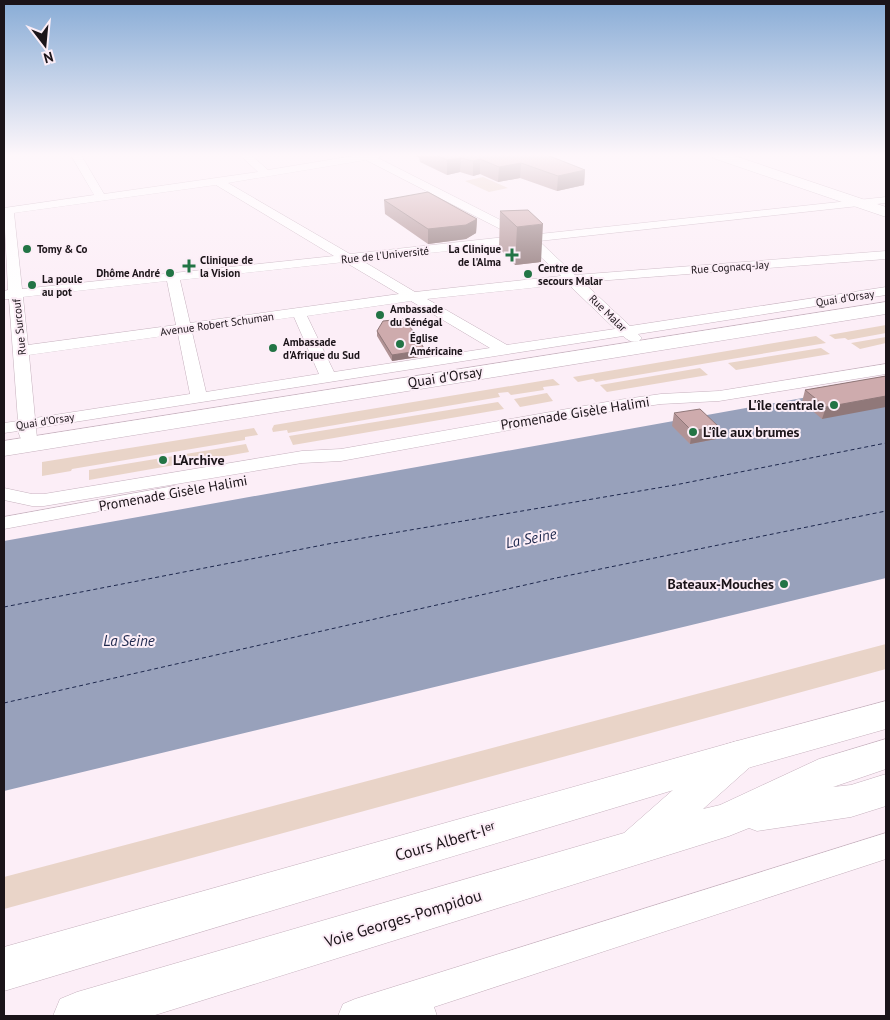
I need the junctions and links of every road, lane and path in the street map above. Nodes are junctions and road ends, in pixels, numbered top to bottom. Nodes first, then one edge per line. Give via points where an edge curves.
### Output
1 (65, 203) edge
2 (253, 203) edge
3 (461, 203) edge
4 (859, 203) edge
5 (871, 203) edge
6 (863, 204) junction
7 (6, 210) edge
8 (886, 212) edge
9 (530, 239) junction
10 (886, 255) edge
11 (348, 259) junction
12 (173, 278) junction
13 (573, 279) junction
14 (886, 291) edge
15 (9, 295) edge
16 (413, 297) junction
17 (886, 308) edge
18 (299, 313) junction
19 (184, 328) junction
20 (635, 339) junction
21 (21, 351) junction
22 (506, 351) junction
23 (886, 355) edge
24 (886, 369) edge
25 (328, 377) junction
26 (199, 397) junction
27 (662, 399) junction
28 (4, 428) edge
29 (20, 439) edge
30 (341, 455) junction
31 (4, 494) edge
32 (4, 523) edge
33 (886, 715) edge
34 (886, 754) edge
35 (737, 756) junction
36 (875, 797) edge
37 (729, 818) junction
38 (886, 846) edge
39 (632, 849) junction
40 (4, 968) edge
41 (417, 1007) edge
42 (77, 1016) edge
43 (355, 1016) edge

1 - 7 street
2 - 11 street
3 - 9 street, Rue Malar
4 - 6 main road
5 - 6 street, Rue de l'Université
6 - 8 main road
6 - 9 street, Rue de l'Université
7 - 15 street, Rue Surcouf
9 - 11 street, Rue de l'Université
9 - 13 street, Rue Malar
10 - 13 street, Rue Cognacq-Jay
11 - 12 street, Rue de l'Université
11 - 16 street
12 - 15 street, Rue de l'Université
12 - 19 street
13 - 16 street, Rue Cognacq-Jay
13 - 20 street, Rue Malar
14 - 20 street, Quai d'Orsay
15 - 21 street, Rue Surcouf
16 - 18 street, Avenue Robert Schuman
16 - 22 street
17 - 20 main road, Quai d'Orsay
18 - 19 street, Avenue Robert Schuman
18 - 25 street
19 - 21 street, Avenue Robert Schuman
19 - 26 street
20 - 22 street, Quai d'Orsay
20 - 29 main road, Quai d'Orsay
21 - 29 street, Rue Surcouf
22 - 25 street, Quai d'Orsay
23 - 27 street, Promenade Gisèle Halimi via 709,386
24 - 27 street, Promenade Gisèle Halimi via 719,396
25 - 26 street, Quai d'Orsay
26 - 29 street, Quai d'Orsay
27 - 30 street, Promenade Gisèle Halimi
28 - 29 street, Quai d'Orsay
30 - 31 street, Promenade Gisèle Halimi via 302,457 44,500
30 - 32 street, Promenade Gisèle Halimi via 304,469
33 - 35 main road, Cours Albert-Iᵉʳ
34 - 37 main road, Voie Georges-Pompidou via 832,770
35 - 39 main road
35 - 40 main road, Cours Albert-Iᵉʳ
36 - 37 main road, Voie Georges-Pompidou
37 - 39 main road, Voie Georges-Pompidou
38 - 41 street
39 - 42 main road, Voie Georges-Pompidou
41 - 43 street

